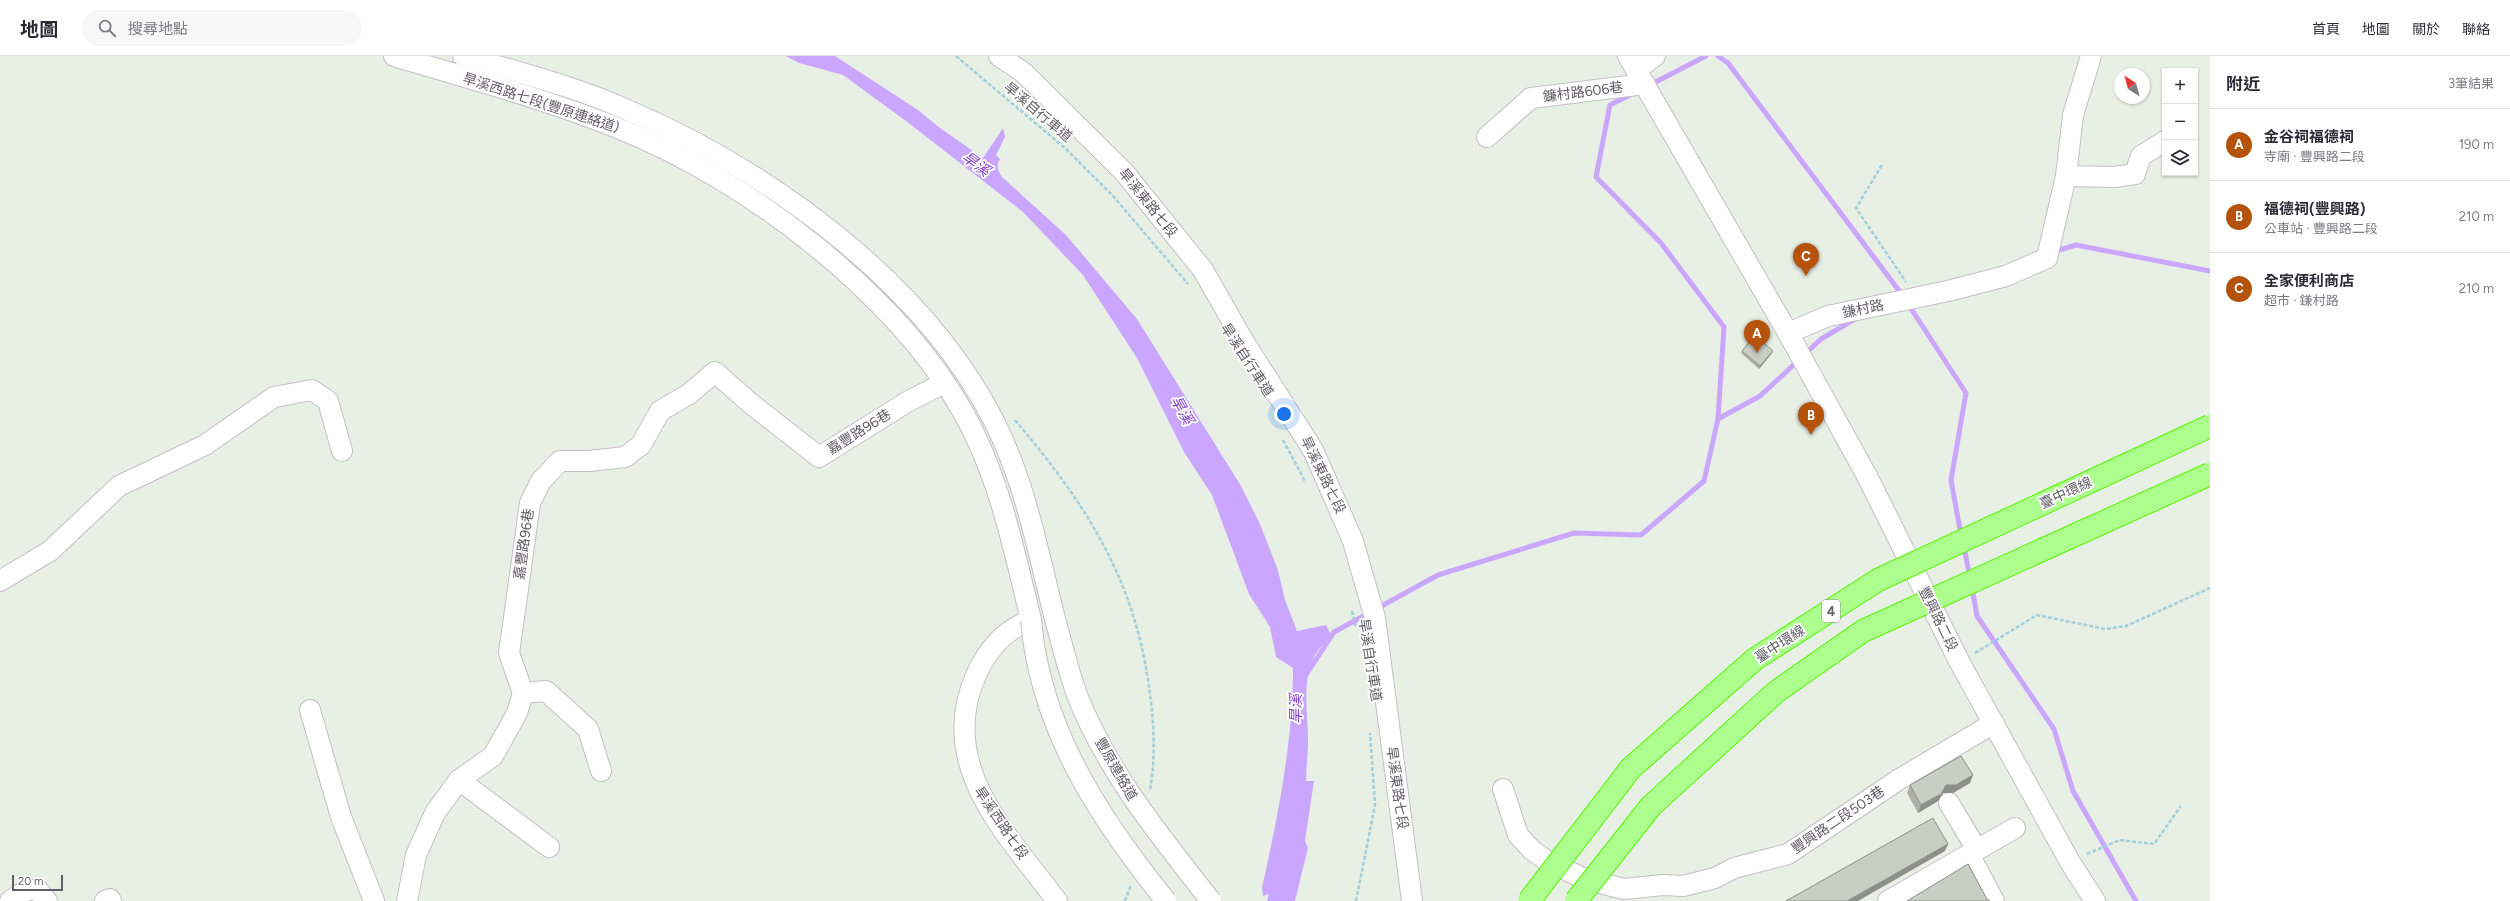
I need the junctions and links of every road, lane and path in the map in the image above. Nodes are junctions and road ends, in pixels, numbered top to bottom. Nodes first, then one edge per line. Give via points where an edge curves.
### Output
1 (394, 56) edge
2 (463, 56) edge
3 (956, 56) edge
4 (999, 56) edge
5 (1655, 56) edge
6 (2091, 56) edge
7 (1636, 70) edge
8 (1487, 137) dead end
9 (2162, 143) edge
10 (1882, 165) dead end
11 (2066, 176) junction
12 (1191, 289) dead end
13 (1916, 298) junction
14 (1788, 333) junction
15 (944, 383) junction
16 (2210, 426) edge
17 (1280, 434) dead end
18 (342, 451) dead end
19 (2210, 474) edge
20 (1309, 490) dead end
21 (0, 581) edge
22 (2210, 588) edge
23 (1351, 607) dead end
24 (1055, 619) joint
25 (1031, 620) junction
26 (1356, 630) dead end
27 (1960, 663) junction
28 (523, 693) junction
29 (310, 710) dead end
30 (1994, 723) junction
31 (1370, 730) dead end
32 (601, 771) dead end
33 (459, 780) junction
34 (1503, 789) dead end
35 (1949, 802) dead end
36 (2181, 806) dead end
37 (2015, 828) dead end
38 (549, 847) dead end
39 (1973, 852) junction
40 (2070, 862) junction
41 (10, 901) edge
42 (47, 901) edge
43 (105, 901) edge
44 (111, 901) edge
45 (374, 901) edge
46 (407, 901) edge
47 (1057, 901) edge
48 (1166, 901) edge
49 (1211, 901) edge
50 (1356, 901) edge
51 (1412, 901) edge
52 (1529, 901) edge
53 (1576, 901) edge
54 (1888, 901) edge
55 (1994, 901) edge
56 (2095, 901) edge

1 - 15 street, 旱溪西路七段(豐原連絡道) via 578,113 622,130 708,173 773,215 856,282 909,337
2 - 24 street, 旱溪西路七段(豐原連絡道) via 592,96 648,119 705,147 778,192 887,280 946,346 994,422 1020,484
3 - 12 path, 旱溪自行車道 via 1082,164 1113,196
4 - 51 street, 旱溪東路七段 via 1024,73 1124,172 1203,270 1244,342 1313,450 1353,541 1375,618
5 - 7 street
6 - 11 street, 鎌村路 via 2073,115
7 - 8 street, 鐮村路606巷 via 1531,98
7 - 14 street
9 - 11 street via 2141,156 2135,174 2114,177
10 - 13 path via 1856,208
11 - 13 street, 鎌村路 via 2047,258 2006,276
13 - 14 street, 鎌村路 via 1828,316
14 - 27 street, 豐興路二段 via 1867,476
15 - 25 street, 旱溪西路七段(豐原連絡道) via 974,433 1000,498
15 - 28 street, 嘉豐路96巷 via 907,402 819,457 715,372 689,394 660,411 641,445 625,457 560,461 541,481 530,503 509,653
16 - 52 highway, 臺中環線 / 4, bridge via 1878,580 1755,659 1631,768
17 - 20 path
18 - 21 street via 328,401 312,390 274,397 205,445 119,486 50,551
19 - 53 highway, 4, bridge via 1863,631 1776,692 1651,806
22 - 27 path via 2126,626 2105,629 2037,615
23 - 26 path, 旱溪自行車道
24 - 49 street, 豐原連絡道, bridge via 1077,695 1112,765 1129,795
25 - 47 street, 旱溪西路七段 via 1020,624 1000,638 979,669 967,700 963,726 964,742 972,778 978,791
25 - 48 street, bridge via 1037,663 1051,714 1064,745 1091,798
27 - 30 street, 豐興路二段
28 - 32 street via 546,691 588,729
28 - 33 street via 517,713 493,756
29 - 45 street via 341,817
30 - 34 street, 豐興路二段503巷 via 1898,780 1788,854 1734,868 1714,878 1683,886 1663,885 1624,889 1585,879 1547,861 1518,835
30 - 40 street, 豐興路二段
31 - 50 path via 1375,805
33 - 38 street
33 - 46 street via 435,813 416,854
35 - 39 street
36 - 40 path via 2154,844 2120,840
37 - 39 street
39 - 54 street
39 - 55 street
40 - 56 street, 豐興路二段
41 - 42 street via 27,890 38,890
43 - 44 street

